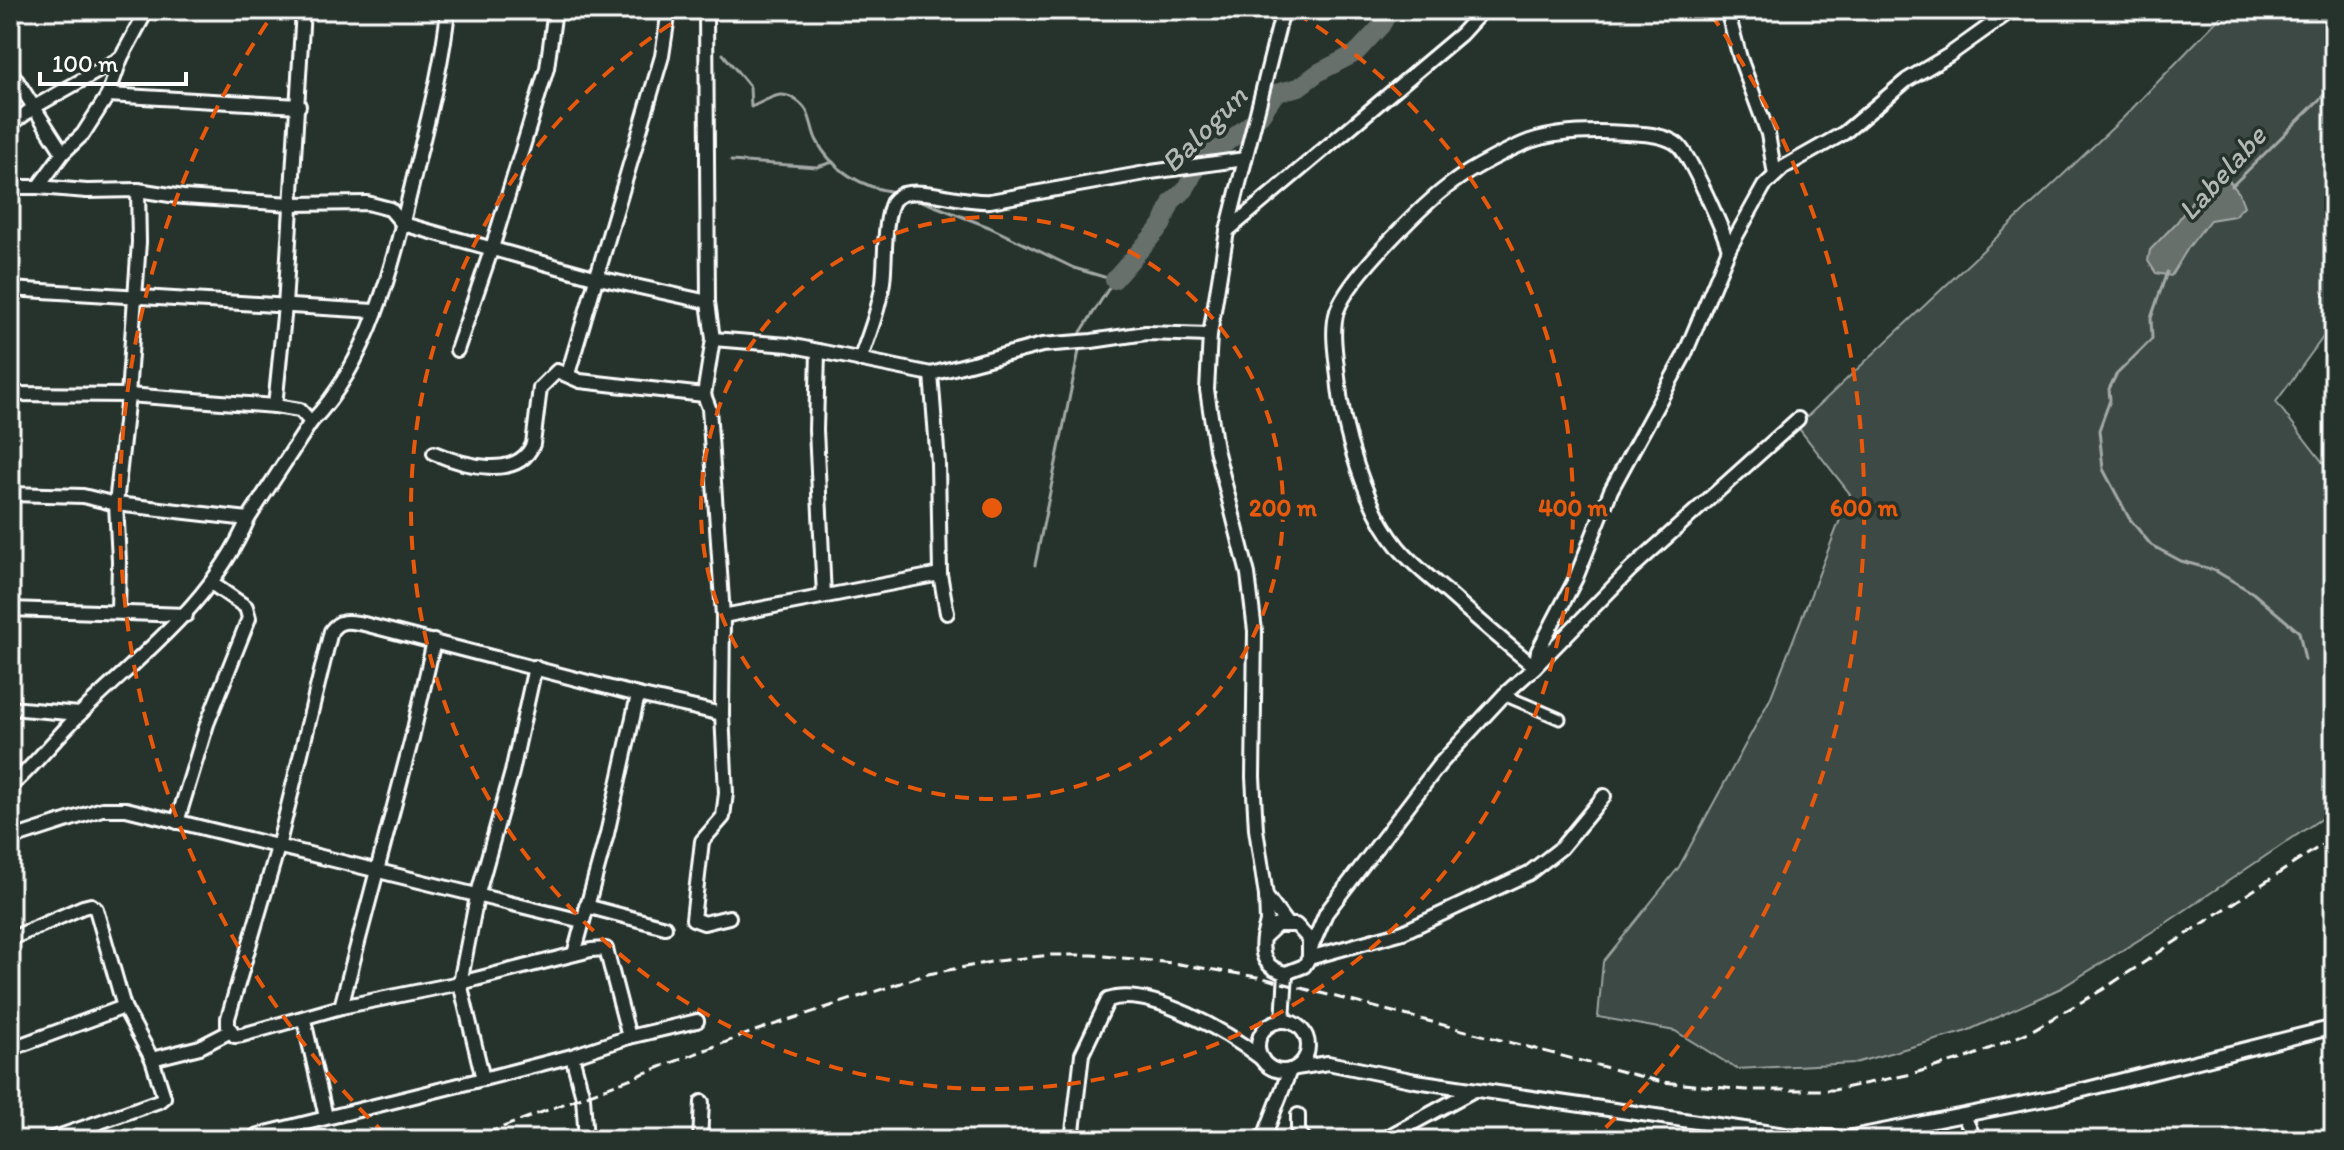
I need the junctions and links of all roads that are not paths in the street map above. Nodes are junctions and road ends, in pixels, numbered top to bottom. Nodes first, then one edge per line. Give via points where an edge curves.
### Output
1 (147, 10) edge
2 (303, 10) edge
3 (448, 10) edge
4 (555, 10) edge
5 (669, 10) edge
6 (706, 10) edge
7 (1283, 10) edge
8 (1483, 10) edge
9 (1727, 10) edge
10 (2012, 10) edge
11 (121, 58) junction
12 (10, 70) edge
13 (108, 95) junction
14 (36, 106) junction
15 (299, 106) junction
16 (10, 125) edge
17 (63, 153) junction
18 (1245, 159) junction
19 (1775, 175) junction
20 (38, 187) junction
21 (138, 190) junction
22 (10, 192) edge
23 (292, 204) junction
24 (403, 224) junction
25 (1227, 231) junction
26 (492, 248) junction
27 (1729, 249) junction
28 (594, 277) junction
29 (10, 289) edge
30 (134, 295) junction
31 (708, 302) junction
32 (285, 306) junction
33 (374, 311) junction
34 (1210, 335) junction
35 (713, 339) junction
36 (457, 350) dead end
37 (818, 351) junction
38 (860, 360) junction
39 (568, 374) junction
40 (931, 374) junction
41 (10, 394) edge
42 (128, 395) junction
43 (704, 395) junction
44 (275, 406) junction
45 (1798, 419) dead end
46 (311, 422) junction
47 (434, 453) dead end
48 (10, 494) edge
49 (116, 504) junction
50 (248, 519) junction
51 (940, 574) junction
52 (212, 583) junction
53 (824, 596) junction
54 (10, 609) edge
55 (118, 611) junction
56 (947, 613) dead end
57 (186, 615) junction
58 (723, 616) junction
59 (434, 641) junction
60 (535, 667) junction
61 (1535, 667) junction
62 (638, 695) junction
63 (1504, 695) junction
64 (10, 708) edge
65 (80, 714) junction
66 (722, 714) junction
67 (1560, 719) dead end
68 (10, 787) edge
69 (1604, 796) dead end
70 (177, 822) junction
71 (10, 839) edge
72 (278, 847) junction
73 (377, 870) junction
74 (1266, 896) junction
75 (477, 897) junction
76 (586, 906) junction
77 (1326, 913) junction
78 (729, 917) dead end
79 (582, 921) junction
80 (1291, 924) junction
81 (665, 927) dead end
82 (1263, 938) junction
83 (10, 939) edge
84 (1310, 953) junction
85 (574, 954) junction
86 (1286, 973) junction
87 (460, 983) junction
88 (124, 1007) junction
89 (341, 1007) junction
90 (304, 1020) junction
91 (697, 1021) dead end
92 (1283, 1021) junction
93 (2334, 1027) edge
94 (231, 1031) junction
95 (1262, 1034) junction
96 (629, 1037) junction
97 (1235, 1038) junction
98 (1308, 1046) junction
99 (10, 1049) edge
100 (572, 1056) junction
101 (152, 1059) junction
102 (1262, 1059) junction
103 (1328, 1063) junction
104 (1293, 1069) junction
105 (483, 1079) junction
106 (1476, 1090) junction
107 (702, 1102) dead end
108 (1298, 1115) dead end
109 (1964, 1116) junction
110 (326, 1117) junction
111 (49, 1140) edge
112 (258, 1140) edge
113 (586, 1140) edge
114 (700, 1140) edge
115 (1072, 1140) edge
116 (1263, 1140) edge
117 (1305, 1140) edge
118 (1382, 1140) edge
119 (1975, 1140) edge

1 - 11 street
2 - 15 street
3 - 24 street
4 - 26 street via 547,68
5 - 28 street via 662,56
6 - 31 street
7 - 18 street
8 - 25 street
9 - 19 street via 1768,134
10 - 19 street via 1907,80 1844,133
11 - 13 street
11 - 14 street
12 - 14 street
13 - 15 street
13 - 17 street via 83,134
14 - 16 street
14 - 17 street
15 - 23 street
17 - 20 street
18 - 25 street
18 - 38 street via 990,201 906,194 893,201 883,287
19 - 27 street via 1749,208
20 - 21 street
20 - 22 street
21 - 23 street
21 - 30 street
23 - 24 street via 367,203 390,209
23 - 32 street
24 - 26 street
24 - 33 street
25 - 34 street
26 - 28 street
26 - 36 street
27 - 61 street via 1684,356 1611,490
27 - 61 street via 1678,145 1666,138 1626,133 1541,138 1450,185 1371,262 1338,310 1340,411 1381,519 1411,560
28 - 31 street
28 - 39 street
29 - 30 street
30 - 32 street
30 - 42 street
31 - 35 street
32 - 33 street
32 - 44 street
33 - 46 street via 344,380
34 - 40 street via 1146,333 1042,345
34 - 74 street via 1210,419 1248,574 1255,631 1253,777
35 - 37 street
35 - 43 street
37 - 38 street
37 - 53 street
38 - 40 street
39 - 43 street via 580,381
39 - 47 street via 557,371 540,388 533,444 521,461 494,467
40 - 51 street
41 - 42 street
42 - 44 street
42 - 49 street
43 - 58 street
44 - 46 street via 300,410
45 - 61 street via 1631,569
46 - 50 street
48 - 49 street via 83,496
49 - 50 street
49 - 55 street
50 - 52 street
51 - 53 street
51 - 56 street
52 - 57 street
52 - 70 street via 246,607 249,618 207,724
53 - 58 street
54 - 55 street
55 - 57 street
57 - 65 street
58 - 66 street
59 - 60 street
59 - 72 street via 346,621 331,631
59 - 73 street
60 - 62 street
60 - 75 street
61 - 63 street
62 - 66 street
62 - 76 street
63 - 67 street
63 - 77 street via 1439,765
64 - 65 street
65 - 68 street
66 - 78 street via 723,817 702,841 693,919 704,923
69 - 84 street via 1561,848 1529,873 1403,932
70 - 71 street via 111,807
70 - 72 street
72 - 73 street
72 - 94 street via 229,1014
73 - 75 street
73 - 89 street
74 - 80 street
74 - 82 street
75 - 79 street
75 - 87 street
76 - 79 street
76 - 81 street
77 - 80 street
77 - 84 street
79 - 85 street
80 - 82 street via 1269,930
80 - 84 street via 1309,939
82 - 86 street via 1263,957
83 - 88 street via 91,905
84 - 86 street via 1296,971
85 - 87 street
85 - 96 street via 606,949
86 - 92 street
87 - 89 street
87 - 105 street
88 - 99 street
88 - 101 street
89 - 90 street
90 - 94 street via 242,1035
90 - 110 street
91 - 96 street
92 - 95 street
92 - 98 street via 1301,1029
93 - 109 street
94 - 101 street via 200,1047
95 - 97 street
95 - 102 street
96 - 100 street
97 - 102 street
97 - 115 street via 1144,1000 1108,1000 1082,1054
98 - 103 street
98 - 104 street via 1305,1059
100 - 105 street
100 - 113 street via 583,1097
101 - 111 street via 164,1091 159,1101
102 - 104 street via 1277,1070
103 - 104 street
103 - 106 street
104 - 116 street
105 - 110 street
106 - 109 street via 1829,1139
106 - 118 street
107 - 114 street
108 - 117 street via 1298,1131
109 - 119 street
110 - 112 street via 256,1136

